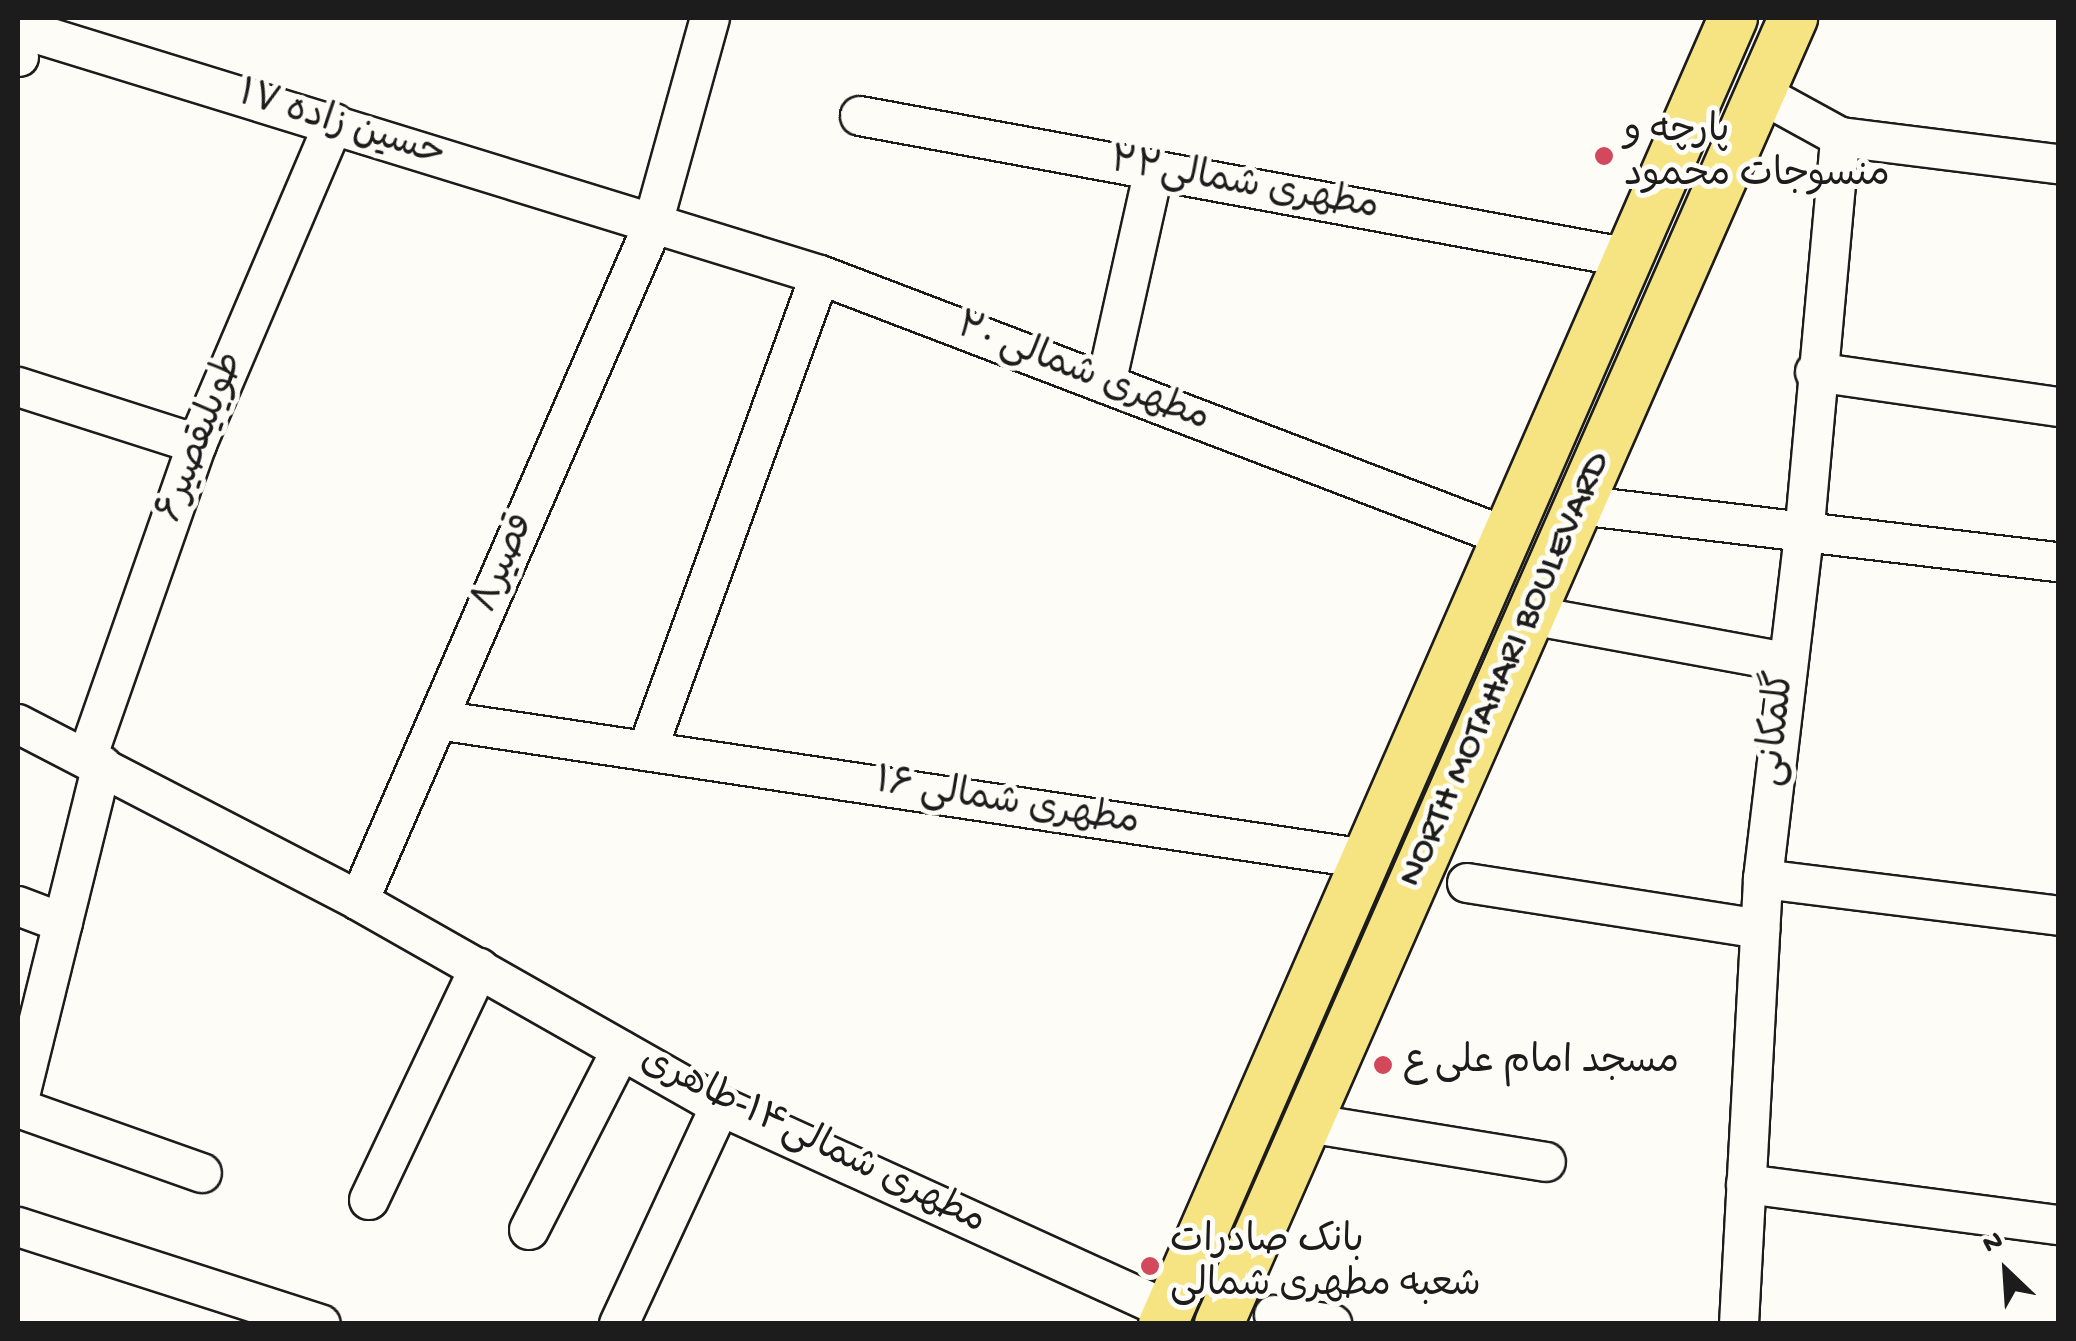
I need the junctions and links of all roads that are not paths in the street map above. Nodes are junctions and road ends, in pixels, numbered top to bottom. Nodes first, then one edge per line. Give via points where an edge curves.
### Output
1 (710, 18) edge
2 (1734, 18) edge
3 (1793, 18) edge
4 (23, 45) edge
5 (1760, 93) junction
6 (860, 116) dead end
7 (334, 123) junction
8 (1840, 137) junction
9 (2058, 164) edge
10 (1154, 170) junction
11 (652, 228) junction
12 (1629, 258) junction
13 (820, 275) junction
14 (1816, 372) junction
15 (1106, 384) junction
16 (18, 386) edge
17 (2058, 407) edge
18 (197, 444) junction
19 (1578, 505) junction
20 (1804, 536) junction
21 (1507, 537) junction
22 (2058, 562) edge
23 (1530, 616) junction
24 (1786, 662) junction
25 (438, 720) junction
26 (18, 724) edge
27 (647, 751) junction
28 (94, 762) junction
29 (1366, 859) junction
30 (1763, 878) junction
31 (1467, 884) dead end
32 (360, 900) junction
33 (18, 906) edge
34 (2058, 916) edge
35 (63, 922) junction
36 (1760, 929) junction
37 (479, 968) junction
38 (1314, 979) junction
39 (1363, 996) junction
40 (622, 1050) junction
41 (18, 1106) edge
42 (720, 1106) junction
43 (1308, 1123) junction
44 (1546, 1162) dead end
45 (202, 1173) dead end
46 (1746, 1184) junction
47 (369, 1200) dead end
48 (2058, 1225) edge
49 (18, 1227) edge
50 (529, 1230) dead end
51 (1274, 1314) dead end
52 (1166, 1317) edge
53 (321, 1324) edge
54 (619, 1324) edge
55 (1219, 1324) edge
56 (1332, 1324) edge
57 (1738, 1324) edge

1 - 11 street, قصیر۸
2 - 12 main road, NORTH MOTAHARI BOULEVARD
3 - 5 main road, NORTH MOTAHARI BOULEVARD
4 - 7 street, حسین زاده ۱۷
5 - 8 street
5 - 19 main road, NORTH MOTAHARI BOULEVARD
6 - 10 street, مطهری شمالی۲۲
7 - 11 street, حسین زاده ۱۷
7 - 18 street, طویلیقصیر۶
8 - 9 street
8 - 14 street, گلمکانی
10 - 12 street, مطهری شمالی۲۲
10 - 15 street
11 - 13 street, مطهری شمالی ۲۰
11 - 25 street, قصیر۸
12 - 21 main road, NORTH MOTAHARI BOULEVARD
13 - 15 street, مطهری شمالی ۲۰
13 - 27 street
14 - 17 street
14 - 20 street, گلمکانی
15 - 21 street, مطهری شمالی ۲۰
16 - 18 street
18 - 28 street, طویلیقصیر۶
19 - 20 street
19 - 23 main road, NORTH MOTAHARI BOULEVARD
20 - 22 street
20 - 24 street, گلمکانی
21 - 29 main road, NORTH MOTAHARI BOULEVARD
23 - 24 street
23 - 39 main road, NORTH MOTAHARI BOULEVARD
24 - 30 street, گلمکانی
25 - 27 street, مطهری شمالی ۱۶
25 - 32 street, قصیر۸
26 - 28 street, مطهری شمالی۱۴-طاهری
27 - 29 street, مطهری شمالی ۱۶
28 - 32 street, مطهری شمالی۱۴-طاهری
28 - 35 street, طویلیقصیر۶
29 - 38 main road, NORTH MOTAHARI BOULEVARD
30 - 34 street
30 - 36 street, گلمکانی
31 - 36 street
32 - 37 street, مطهری شمالی۱۴-طاهری
33 - 35 street
35 - 41 street, طویلیقصیر۶
36 - 46 street, گلمکانی
37 - 40 street, مطهری شمالی۱۴-طاهری
37 - 47 street
38 - 39 main road
38 - 52 main road, NORTH MOTAHARI BOULEVARD
39 - 43 main road, NORTH MOTAHARI BOULEVARD
40 - 42 street, مطهری شمالی۱۴-طاهری
40 - 50 street
41 - 45 street
42 - 52 street, مطهری شمالی۱۴-طاهری
42 - 54 street
43 - 44 street
43 - 55 main road, NORTH MOTAHARI BOULEVARD
46 - 48 street
46 - 57 street, گلمکانی
49 - 53 street
51 - 56 street

